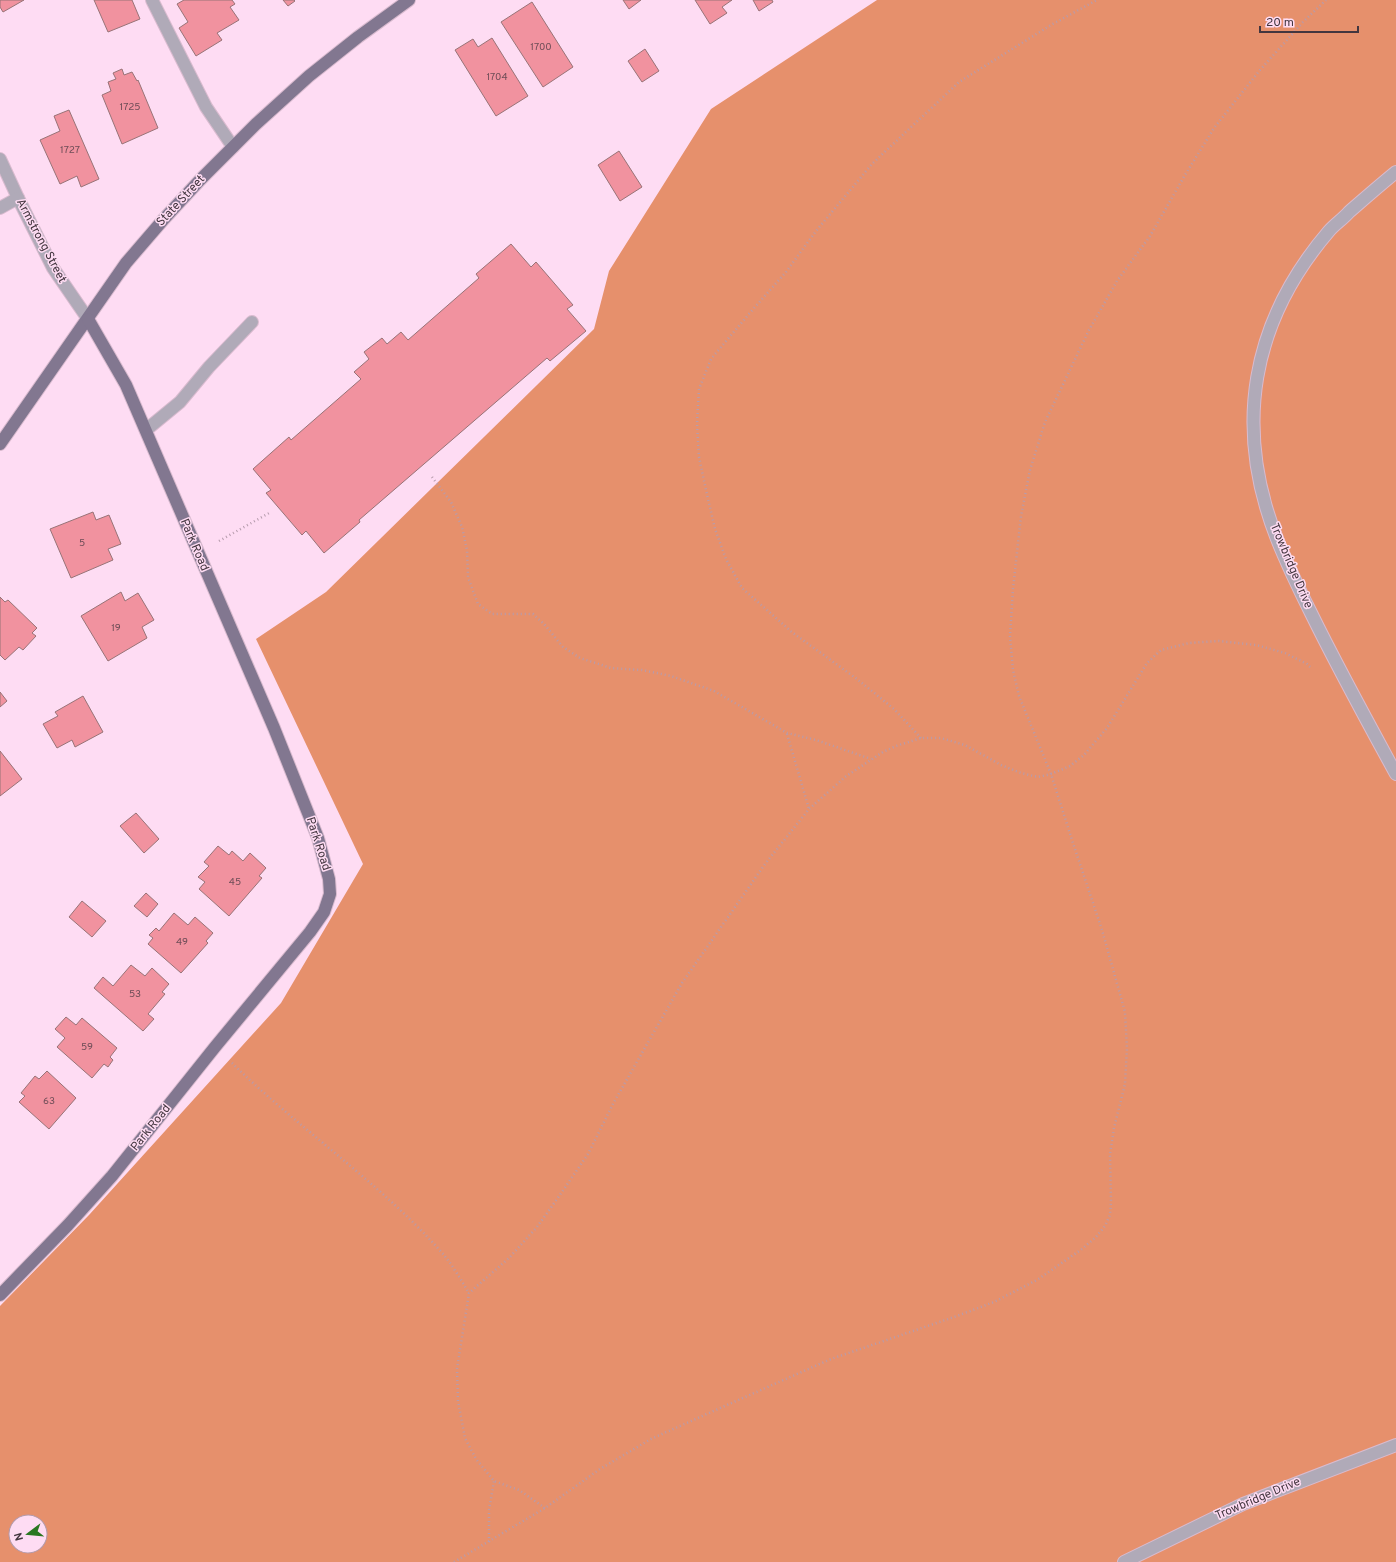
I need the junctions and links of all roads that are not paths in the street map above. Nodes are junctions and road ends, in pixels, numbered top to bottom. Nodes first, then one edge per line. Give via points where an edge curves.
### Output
1 (152, 0) edge
2 (409, 0) edge
3 (233, 147) junction
4 (0, 159) edge
5 (1396, 172) edge
6 (18, 198) junction
7 (0, 208) edge
8 (88, 319) junction
9 (252, 322) dead end
10 (146, 430) junction
11 (0, 444) edge
12 (1396, 774) edge
13 (0, 1295) edge
14 (1396, 1445) edge
15 (1124, 1562) edge

1 - 3 street via 206,107
2 - 3 main road, State Street via 309,76
3 - 8 main road, State Street via 131,258
4 - 6 street, Armstrong Street
5 - 12 street, Trowbridge Drive via 1330,230 1305,261 1286,293 1266,338 1256,377 1252,413 1254,453 1276,538 1321,634
6 - 7 street
6 - 8 street, Armstrong Street via 53,268
8 - 10 main road, Park Road via 126,386
8 - 11 main road, State Street
9 - 10 street via 180,402
10 - 13 main road, Park Road via 296,782 318,838 329,879 330,894 324,912 299,947 112,1176
14 - 15 street, Trowbridge Drive via 1243,1504

